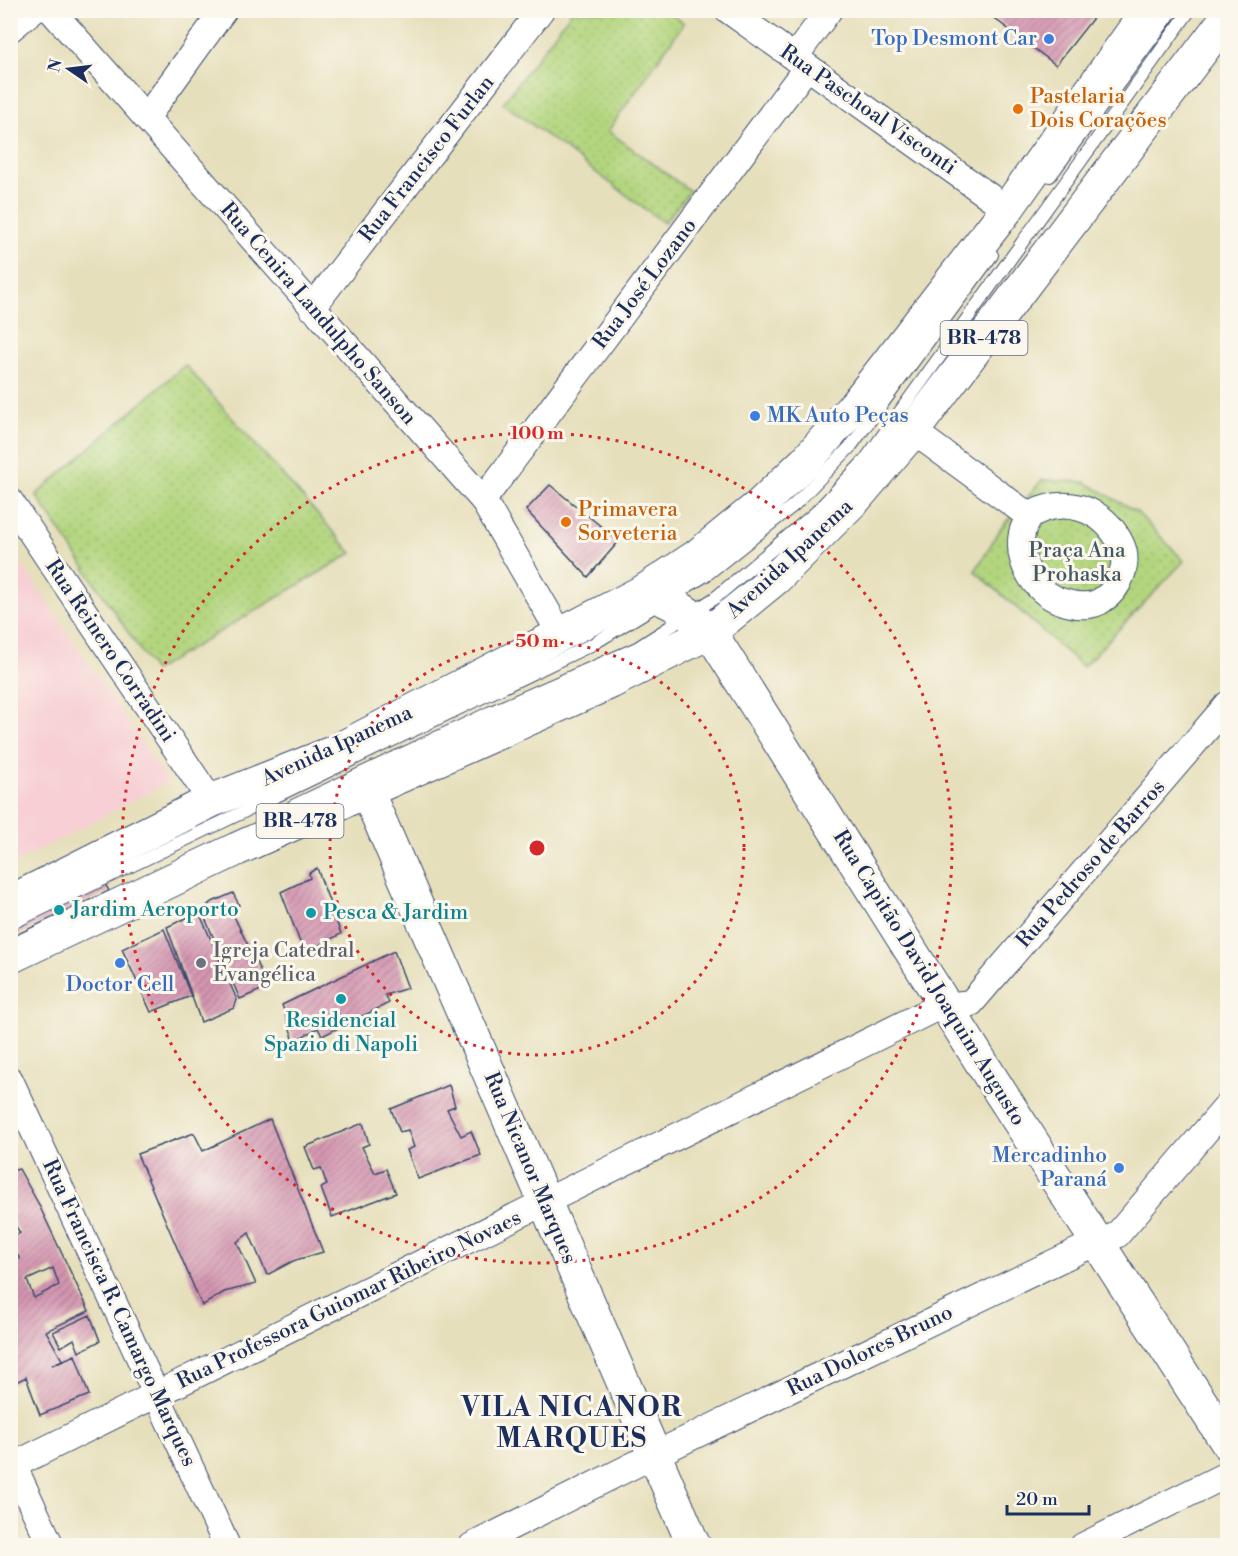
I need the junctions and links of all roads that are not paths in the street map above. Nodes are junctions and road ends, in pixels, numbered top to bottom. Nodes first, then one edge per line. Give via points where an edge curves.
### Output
1 (33, 10) edge
2 (51, 10) edge
3 (224, 10) edge
4 (541, 10) edge
5 (728, 10) edge
6 (829, 10) edge
7 (1148, 10) edge
8 (1173, 10) edge
9 (1190, 10) edge
10 (1227, 16) edge
11 (10, 29) edge
12 (800, 62) junction
13 (146, 118) junction
14 (1040, 190) dead end
15 (1007, 208) junction
16 (998, 247) dead end
17 (312, 308) junction
18 (913, 432) junction
19 (483, 500) junction
20 (10, 501) edge
21 (1029, 516) junction
22 (678, 609) junction
23 (561, 635) junction
24 (1227, 704) edge
25 (367, 791) junction
26 (211, 801) junction
27 (279, 813) dead end
28 (10, 902) edge
29 (10, 924) edge
30 (10, 957) edge
31 (946, 1006) junction
32 (10, 1080) edge
33 (1227, 1105) edge
34 (545, 1203) junction
35 (1098, 1242) junction
36 (157, 1395) junction
37 (1227, 1444) edge
38 (654, 1455) junction
39 (12, 1464) edge
40 (1227, 1473) edge
41 (51, 1545) edge
42 (227, 1545) edge
43 (472, 1545) edge
44 (694, 1545) edge
45 (1083, 1545) edge

1 - 11 street
2 - 13 street, Rua Cenira Landulpho Sanson
3 - 13 street
4 - 17 street, Rua Francisco Furlan
5 - 12 street, Rua Paschoal Visconti
6 - 12 street, Rua José Lozano
7 - 15 main road, Avenida Ipanema / BR-478
8 - 14 lane
9 - 22 lane via 865,460 815,513 715,598
10 - 18 main road, Avenida Ipanema / BR-478
12 - 15 street, Rua Paschoal Visconti
12 - 19 street, Rua José Lozano
13 - 17 street, Rua Cenira Landulpho Sanson
15 - 22 main road, Avenida Ipanema / BR-478 via 856,404 806,462 697,556
16 - 22 lane via 851,446 794,505 706,575
17 - 19 street, Rua Cenira Landulpho Sanson
18 - 21 street
18 - 22 main road, Avenida Ipanema / BR-478 via 856,498 784,570
19 - 23 street, Rua Cenira Landulpho Sanson
20 - 26 street, Rua Reinero Corradini
21 - 21 street via 1022,534 1022,557 1029,576 1041,590 1057,601 1075,605 1101,601 1113,591 1121,579 1124,560 1121,545 1108,526 1092,512 1074,506 1047,507
22 - 23 main road, Avenida Ipanema / BR-478
22 - 25 main road, Avenida Ipanema / BR-478 via 611,682
22 - 27 lane via 637,648
22 - 29 lane via 594,644
22 - 31 main road, Rua Capitão David Joaquim Augusto
23 - 26 main road, Avenida Ipanema / BR-478 via 334,752
24 - 31 street, Rua Pedroso de Barros via 971,1003
25 - 30 main road, Avenida Ipanema / BR-478
25 - 34 main road, Rua Nicanor Marques
26 - 28 main road, Avenida Ipanema / BR-478
31 - 34 street, Rua Professora Guiomar Ribeiro Novaes
31 - 35 main road, Rua Capitão David Joaquim Augusto
32 - 36 street, Rua Francisca R. Camargo Marques
33 - 35 street, Rua Dolores Bruno via 1117,1235
34 - 36 street, Rua Professora Guiomar Ribeiro Novaes
34 - 38 main road, Rua Nicanor Marques
35 - 37 main road, Rua Capitão David Joaquim Augusto
35 - 38 street, Rua Dolores Bruno
36 - 39 street, Rua Professora Guiomar Ribeiro Novaes
36 - 42 street, Rua Francisca R. Camargo Marques
38 - 43 street, Rua Dolores Bruno
38 - 44 main road, Rua Nicanor Marques
39 - 41 street
40 - 45 street

